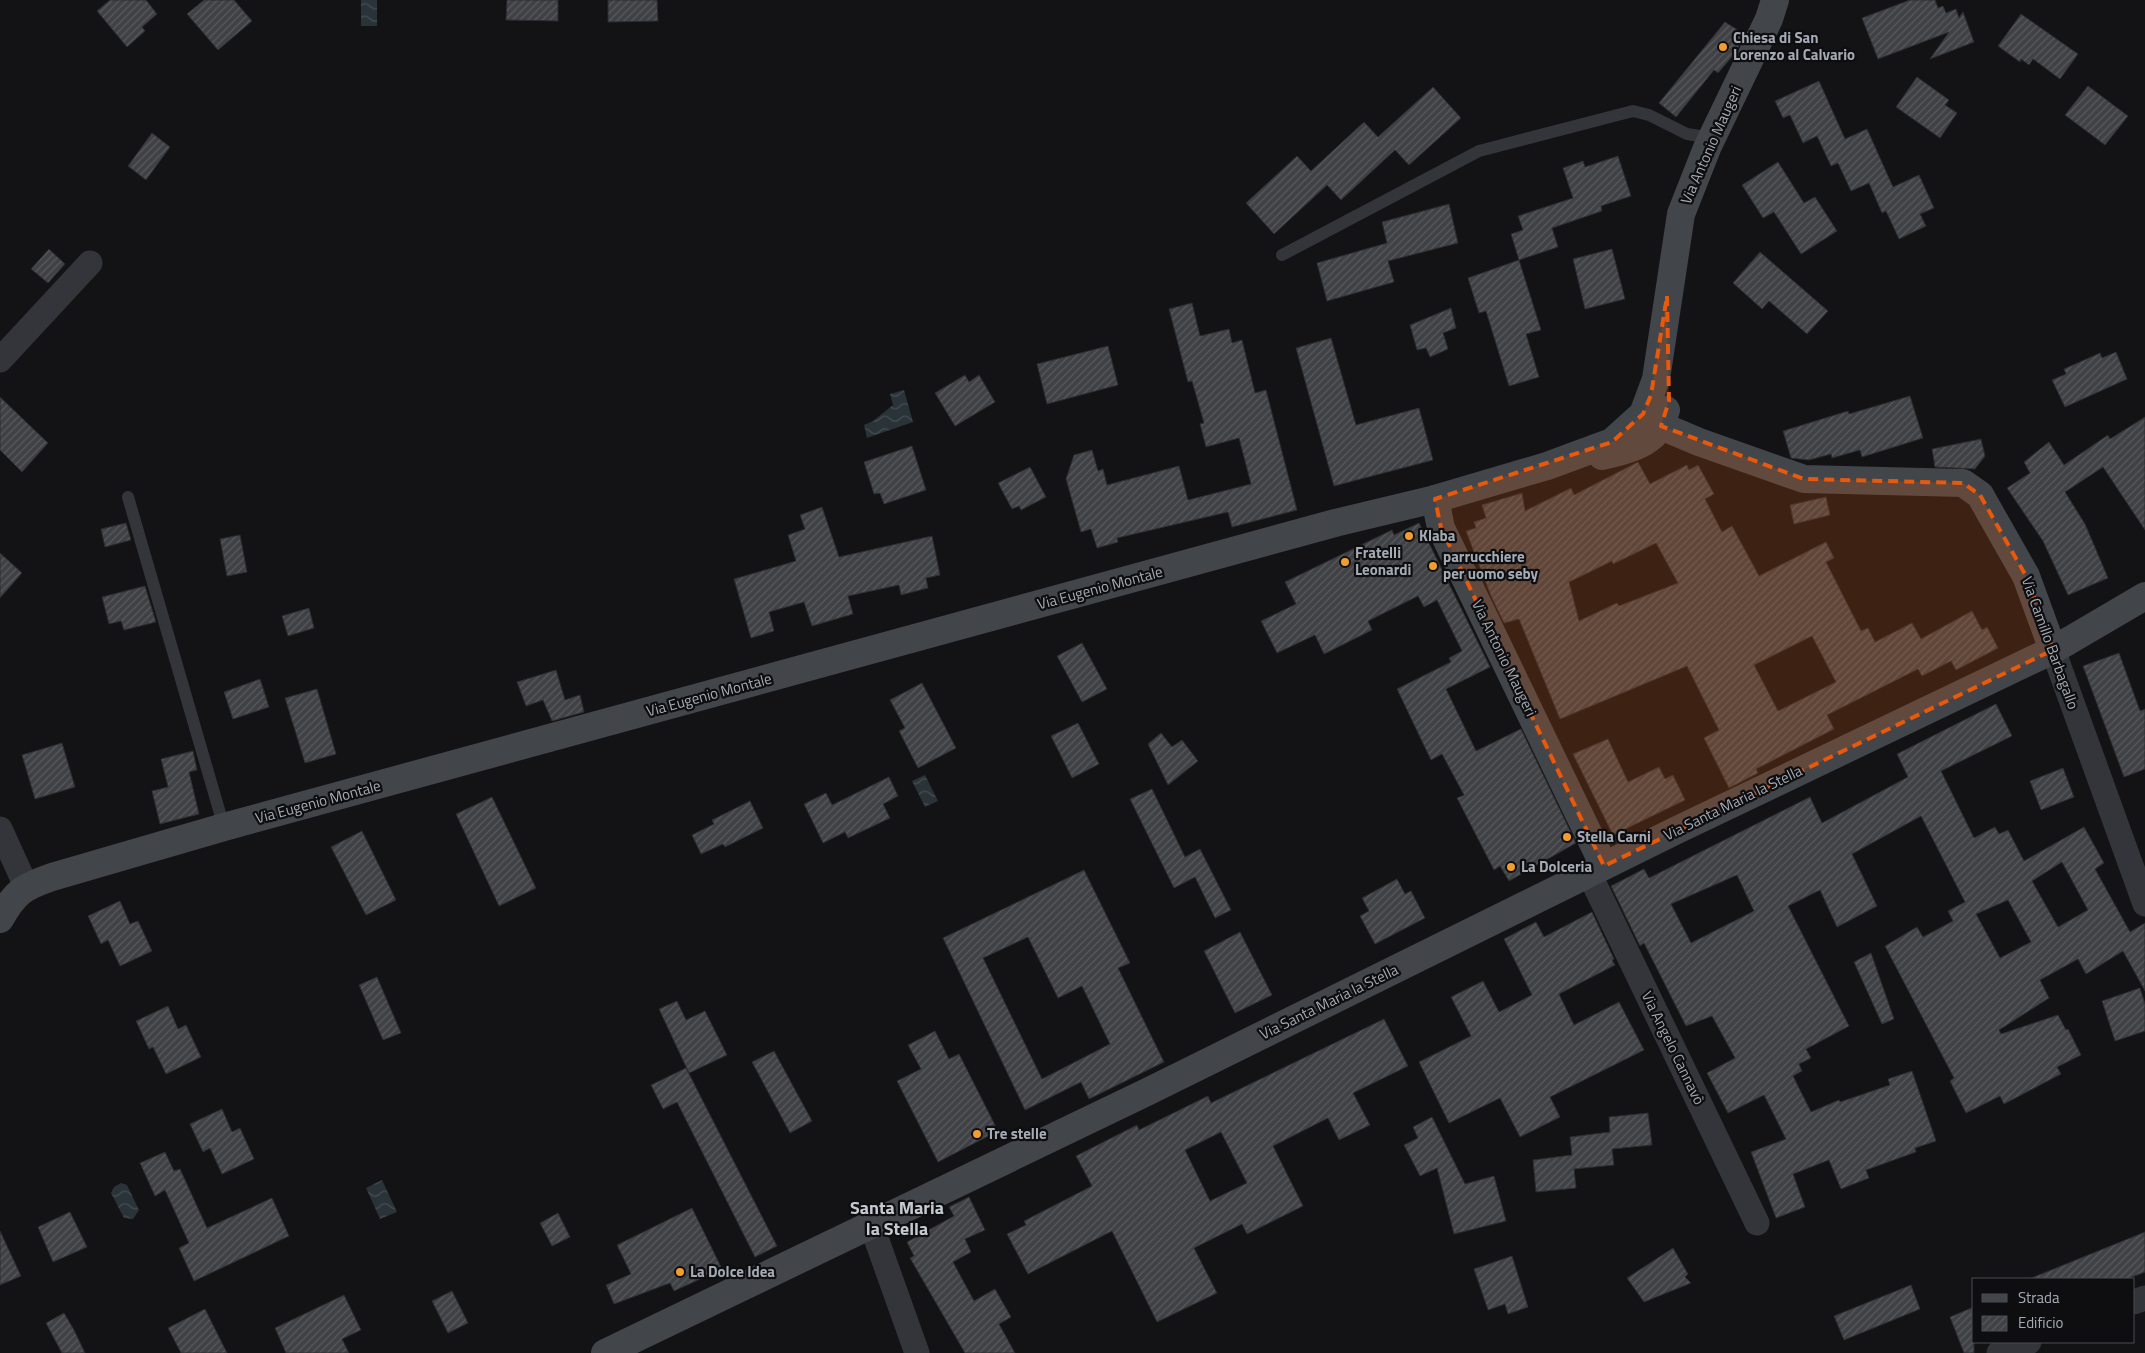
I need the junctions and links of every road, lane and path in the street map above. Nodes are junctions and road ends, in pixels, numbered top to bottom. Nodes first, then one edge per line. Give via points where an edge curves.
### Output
1 (1775, 0) edge
2 (1712, 138) junction
3 (1282, 255) dead end
4 (90, 263) dead end
5 (0, 360) edge
6 (1652, 420) junction
7 (128, 497) dead end
8 (1434, 499) junction
9 (2145, 596) edge
10 (2053, 650) junction
11 (224, 827) junction
12 (0, 829) edge
13 (1596, 870) junction
14 (26, 886) junction
15 (2145, 904) edge
16 (0, 919) edge
17 (1757, 1223) dead end
18 (871, 1224) junction
19 (2026, 1343) edge
20 (605, 1353) edge
21 (917, 1353) edge
22 (1999, 1353) edge

1 - 2 street, Via Antonio Maugeri
2 - 3 lane via 1686,134 1633,111 1479,151
2 - 6 street, Via Antonio Maugeri via 1681,214 1667,296 1669,401
4 - 5 street
6 - 8 street via 1638,446 1621,453 1547,466
6 - 10 street, Via Camillo Barbagallo via 1804,479 1963,483 1980,495 2026,576
7 - 11 lane
8 - 11 street, Via Eugenio Montale via 1326,525
8 - 13 street, Via Antonio Maugeri via 1441,528
9 - 10 street, Via Santa Maria la Stella
10 - 13 street, Via Santa Maria la Stella
10 - 15 street, Via Camillo Barbagallo
11 - 14 street, Via Eugenio Montale
12 - 14 street
13 - 17 street, Via Angelo Cannavò
13 - 18 street, Via Santa Maria la Stella
14 - 16 street via 12,899
18 - 20 street, Via Santa Maria la Stella
18 - 21 street
19 - 22 street

